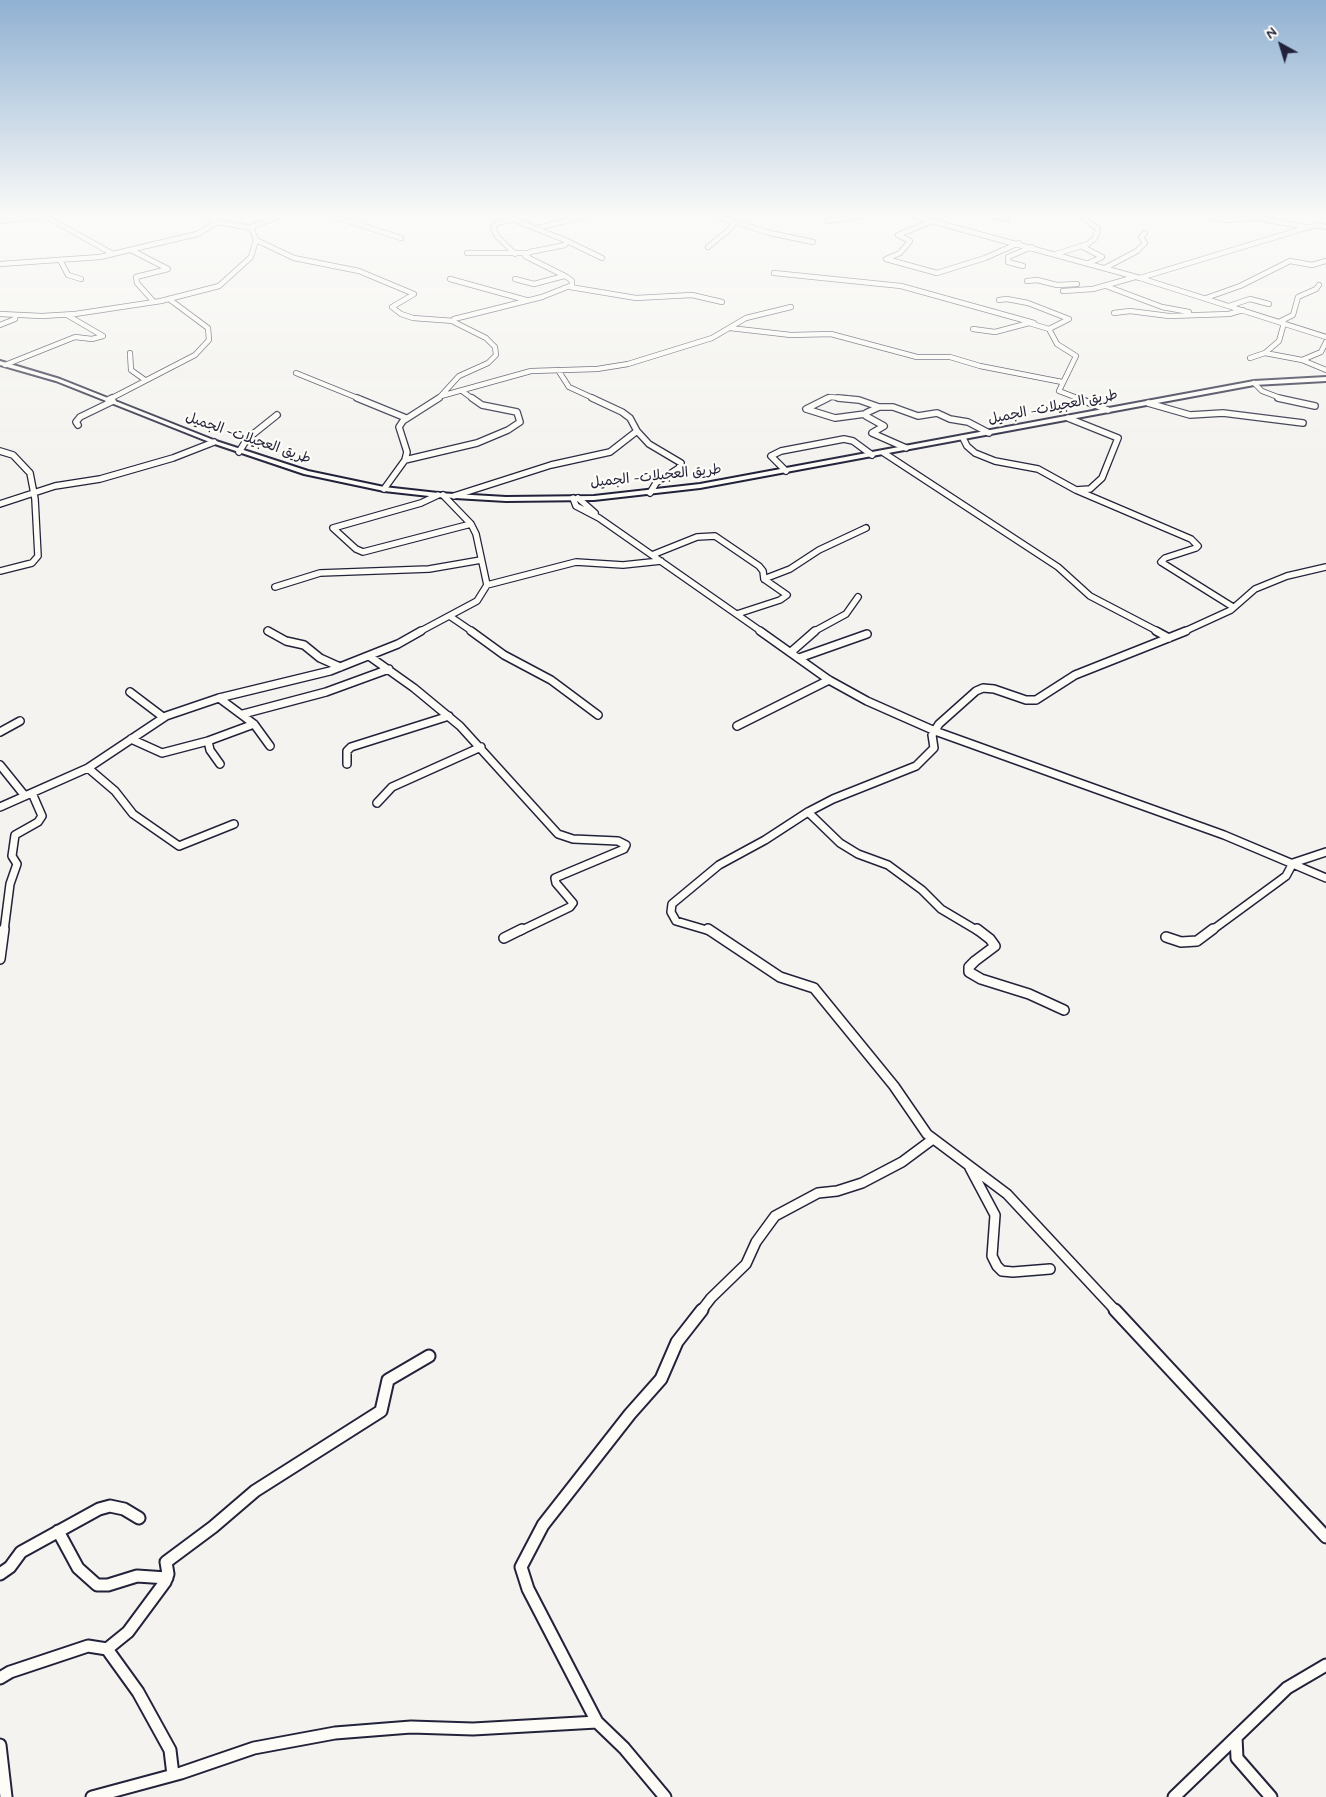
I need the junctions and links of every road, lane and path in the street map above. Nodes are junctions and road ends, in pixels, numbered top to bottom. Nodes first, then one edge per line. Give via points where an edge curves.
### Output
1 (165, 300) edge
2 (170, 300) edge
3 (404, 300) edge
4 (524, 300) edge
5 (531, 300) edge
6 (713, 300) edge
7 (951, 300) edge
8 (1012, 300) edge
9 (1143, 300) edge
10 (1211, 300) edge
11 (1247, 300) edge
12 (1253, 300) edge
13 (1297, 300) edge
14 (528, 301) junction
15 (154, 302) joint
16 (722, 302) dead end
17 (1269, 304) dead end
18 (1229, 306) junction
19 (791, 307) dead end
20 (1243, 310) junction
21 (1114, 313) dead end
22 (0, 314) edge
23 (1198, 314) junction
24 (15, 315) junction
25 (67, 315) junction
26 (454, 321) junction
27 (1278, 322) junction
28 (1034, 323) junction
29 (1284, 324) junction
30 (0, 325) edge
31 (730, 328) junction
32 (973, 329) dead end
33 (1049, 329) junction
34 (1326, 337) edge
35 (1326, 342) edge
36 (130, 353) dead end
37 (1265, 353) junction
38 (1250, 358) dead end
39 (1302, 360) junction
40 (2, 364) edge
41 (1325, 369) edge
42 (558, 370) junction
43 (296, 373) dead end
44 (1326, 379) edge
45 (145, 380) junction
46 (1062, 382) junction
47 (1254, 383) junction
48 (462, 391) junction
49 (441, 396) junction
50 (111, 401) junction
51 (1148, 403) junction
52 (1315, 406) dead end
53 (878, 407) junction
54 (1108, 410) junction
55 (865, 414) junction
56 (277, 415) dead end
57 (406, 418) junction
58 (1068, 418) junction
59 (1303, 423) dead end
60 (78, 425) dead end
61 (637, 431) junction
62 (989, 433) junction
63 (963, 438) junction
64 (214, 442) junction
65 (906, 448) junction
66 (0, 451) edge
67 (239, 452) junction
68 (884, 452) junction
69 (872, 455) junction
70 (404, 460) junction
71 (786, 471) junction
72 (384, 489) junction
73 (1076, 490) junction
74 (650, 493) junction
75 (440, 495) junction
76 (34, 496) junction
77 (454, 496) junction
78 (576, 498) junction
79 (594, 498) junction
80 (556, 499) junction
81 (0, 504) edge
82 (576, 506) junction
83 (588, 507) junction
84 (600, 518) junction
85 (471, 524) junction
86 (866, 528) dead end
87 (652, 555) junction
88 (481, 560) junction
89 (661, 561) junction
90 (1326, 567) edge
91 (0, 571) edge
92 (764, 579) junction
93 (486, 585) junction
94 (275, 587) dead end
95 (858, 597) dead end
96 (1233, 607) junction
97 (737, 614) junction
98 (451, 617) junction
99 (268, 631) dead end
100 (867, 634) dead end
101 (1169, 638) junction
102 (791, 652) junction
103 (369, 656) junction
104 (798, 658) junction
105 (340, 668) junction
106 (389, 669) junction
107 (830, 680) junction
108 (130, 692) dead end
109 (220, 698) junction
110 (243, 714) junction
111 (598, 715) dead end
112 (449, 716) junction
113 (163, 717) junction
114 (20, 721) dead end
115 (254, 724) junction
116 (737, 726) dead end
117 (935, 731) junction
118 (0, 732) edge
119 (130, 739) junction
120 (208, 741) junction
121 (270, 746) dead end
122 (481, 747) junction
123 (220, 764) dead end
124 (347, 764) dead end
125 (0, 766) edge
126 (88, 768) junction
127 (32, 793) junction
128 (25, 796) junction
129 (377, 804) dead end
130 (0, 807) edge
131 (808, 812) junction
132 (234, 824) dead end
133 (1326, 852) edge
134 (1293, 863) junction
135 (1326, 878) edge
136 (3, 912) edge
137 (3, 927) edge
138 (1166, 937) dead end
139 (504, 938) dead end
140 (0, 959) edge
141 (1064, 1010) dead end
142 (933, 1139) junction
143 (969, 1167) junction
144 (1050, 1269) dead end
145 (429, 1356) dead end
146 (139, 1518) dead end
147 (58, 1531) junction
148 (1326, 1537) edge
149 (0, 1574) edge
150 (167, 1578) junction
151 (107, 1649) junction
152 (1326, 1665) edge
153 (0, 1678) edge
154 (598, 1722) junction
155 (1236, 1738) junction
156 (0, 1745) edge
157 (173, 1775) junction
158 (6, 1797) edge
159 (92, 1797) edge
160 (665, 1797) edge
161 (1174, 1797) edge
162 (1271, 1797) edge

1 - 15 street
2 - 45 street via 208,328 209,340 195,355
3 - 26 street via 392,307 401,314
4 - 14 street
5 - 14 street
6 - 16 street
7 - 28 street
8 - 33 street via 1069,319
9 - 23 street
10 - 18 street
11 - 18 street
12 - 17 street
13 - 27 street via 1292,315
14 - 26 street via 460,316
15 - 25 street
18 - 20 street
19 - 31 street via 746,318
20 - 23 street via 1229,314
20 - 27 street
21 - 23 street
22 - 24 street
24 - 25 street
24 - 30 street via 15,319
25 - 40 street via 103,336 75,338
26 - 49 street via 486,338 496,352 492,360 455,379
27 - 29 street
28 - 32 street via 995,332
28 - 33 street
29 - 34 street
29 - 37 street via 1279,340
31 - 42 street via 701,342 618,366 596,370
31 - 46 street via 791,335 831,334 917,357 950,358
33 - 46 street via 1057,344 1076,356
35 - 39 street via 1321,352
36 - 45 street via 131,370
37 - 38 street
37 - 39 street
39 - 41 street
40 - 50 main road, طريق العجيلات- الجميل via 46,376
42 - 48 street via 526,372
42 - 61 street via 569,387 622,412 630,418
43 - 57 street
44 - 47 main road, طريق العجيلات- الجميل
45 - 50 street
46 - 54 street via 1059,391 1062,393
47 - 51 main road, طريق العجيلات- الجميل
47 - 52 street via 1274,397
48 - 49 street
48 - 70 street via 482,405 518,412 520,422 477,443
49 - 57 street
50 - 60 street via 80,417 76,422
50 - 64 main road, طريق العجيلات- الجميل
51 - 54 main road, طريق العجيلات- الجميل
51 - 59 street via 1190,415 1223,413
53 - 55 street
53 - 55 street via 859,400 830,397 806,409 835,418
53 - 62 street via 896,407 918,416 937,413 968,422
54 - 58 main road, طريق العجيلات- الجميل
55 - 65 street via 884,426 873,433
56 - 67 street via 247,439
57 - 70 street via 399,427 406,447
58 - 62 main road, طريق العجيلات- الجميل
58 - 73 street via 1115,436 1118,441 1099,482 1090,489
61 - 74 street via 649,444 681,465 656,484
61 - 77 street via 616,450 603,455 552,465
62 - 63 main road, طريق العجيلات- الجميل
63 - 65 main road, طريق العجيلات- الجميل
63 - 73 street via 966,446 975,453 995,461 1038,468
64 - 67 main road, طريق العجيلات- الجميل
64 - 76 street via 170,459 100,479 42,490
65 - 68 main road, طريق العجيلات- الجميل
66 - 76 street via 12,455 29,470
67 - 72 main road, طريق العجيلات- الجميل via 306,473
68 - 69 main road, طريق العجيلات- الجميل
68 - 101 street via 1058,567 1090,596
69 - 71 main road, طريق العجيلات- الجميل
69 - 71 street via 853,441 844,439 773,454 772,457
70 - 72 street
71 - 74 main road, طريق العجيلات- الجميل
72 - 75 main road, طريق العجيلات- الجميل
73 - 96 street via 1192,539 1198,546 1196,548 1162,560 1163,564
74 - 79 main road, طريق العجيلات- الجميل
75 - 77 main road, طريق العجيلات- الجميل
75 - 85 street
75 - 85 street via 332,528 356,550 363,552
76 - 81 street
76 - 91 street via 37,559
77 - 80 main road, طريق العجيلات- الجميل
78 - 79 main road, طريق العجيلات- الجميل
78 - 80 main road, طريق العجيلات- الجميل
78 - 82 street
78 - 83 street
79 - 83 main road
80 - 82 main road
82 - 84 street
83 - 84 street
84 - 87 street
85 - 88 street
86 - 92 street via 819,550 790,569
87 - 89 street
87 - 92 street via 697,537 712,535 759,566
88 - 93 street
88 - 94 street via 429,569 320,573
89 - 93 street via 623,565 576,562
89 - 97 street
90 - 96 street via 1269,582 1245,595
92 - 97 street via 784,591 786,597
93 - 98 street via 482,597
95 - 102 street via 846,614 812,633
96 - 101 street
97 - 102 street
98 - 103 street
98 - 111 street via 504,655 551,680
99 - 105 street via 286,642 304,645
100 - 104 street
101 - 117 street via 1075,675 1036,700 1026,700 994,689 979,689
102 - 104 street
103 - 105 street
103 - 106 street
104 - 107 street
105 - 109 street
106 - 110 street via 326,692
106 - 112 street
107 - 116 street
107 - 117 street via 867,702
108 - 113 street
109 - 110 street
109 - 113 street
110 - 115 street
112 - 122 street
112 - 124 street via 351,747 347,751
113 - 119 street
114 - 118 street
115 - 120 street
115 - 121 street
117 - 131 street via 932,735 934,748 916,766
117 - 134 street
119 - 120 street via 162,753
119 - 126 street
120 - 123 street
122 - 129 street via 392,787
122 - 139 street via 558,834 573,839 618,841 626,845 624,849 556,878 556,883 571,898 570,906
125 - 128 street
126 - 127 street
126 - 132 street via 115,790 133,814 179,846
127 - 128 street
127 - 136 street via 41,820 15,835 12,856 18,864
128 - 130 street
131 - 141 street via 840,843 896,870 941,909 990,939 995,946 975,961 969,972 981,980 1029,994
131 - 142 street via 720,865 672,904 671,912 676,921 707,929 780,977 814,988 836,1011
133 - 134 street
134 - 135 street
134 - 138 street via 1286,876 1197,941 1181,942
136 - 137 street
137 - 140 street
142 - 143 street
142 - 154 street via 902,1162 862,1183 818,1193 775,1216 756,1242 746,1264 711,1298 677,1342 661,1379 543,1525 521,1567 522,1574
143 - 144 street via 995,1214 992,1256 997,1266 1013,1272
143 - 148 street via 1007,1194
145 - 150 street via 388,1380 381,1411 255,1491 170,1558 166,1562
146 - 147 street via 124,1509 110,1506 91,1512
147 - 149 street via 21,1552
147 - 150 street via 78,1568 97,1585 137,1576
150 - 151 street via 128,1632
151 - 153 street via 88,1646
151 - 157 street via 138,1692 170,1750
152 - 155 street via 1287,1688
154 - 157 street via 473,1729 411,1727 335,1733 254,1748
154 - 160 street
155 - 161 street
155 - 162 street via 1237,1758
156 - 158 street
157 - 159 street

